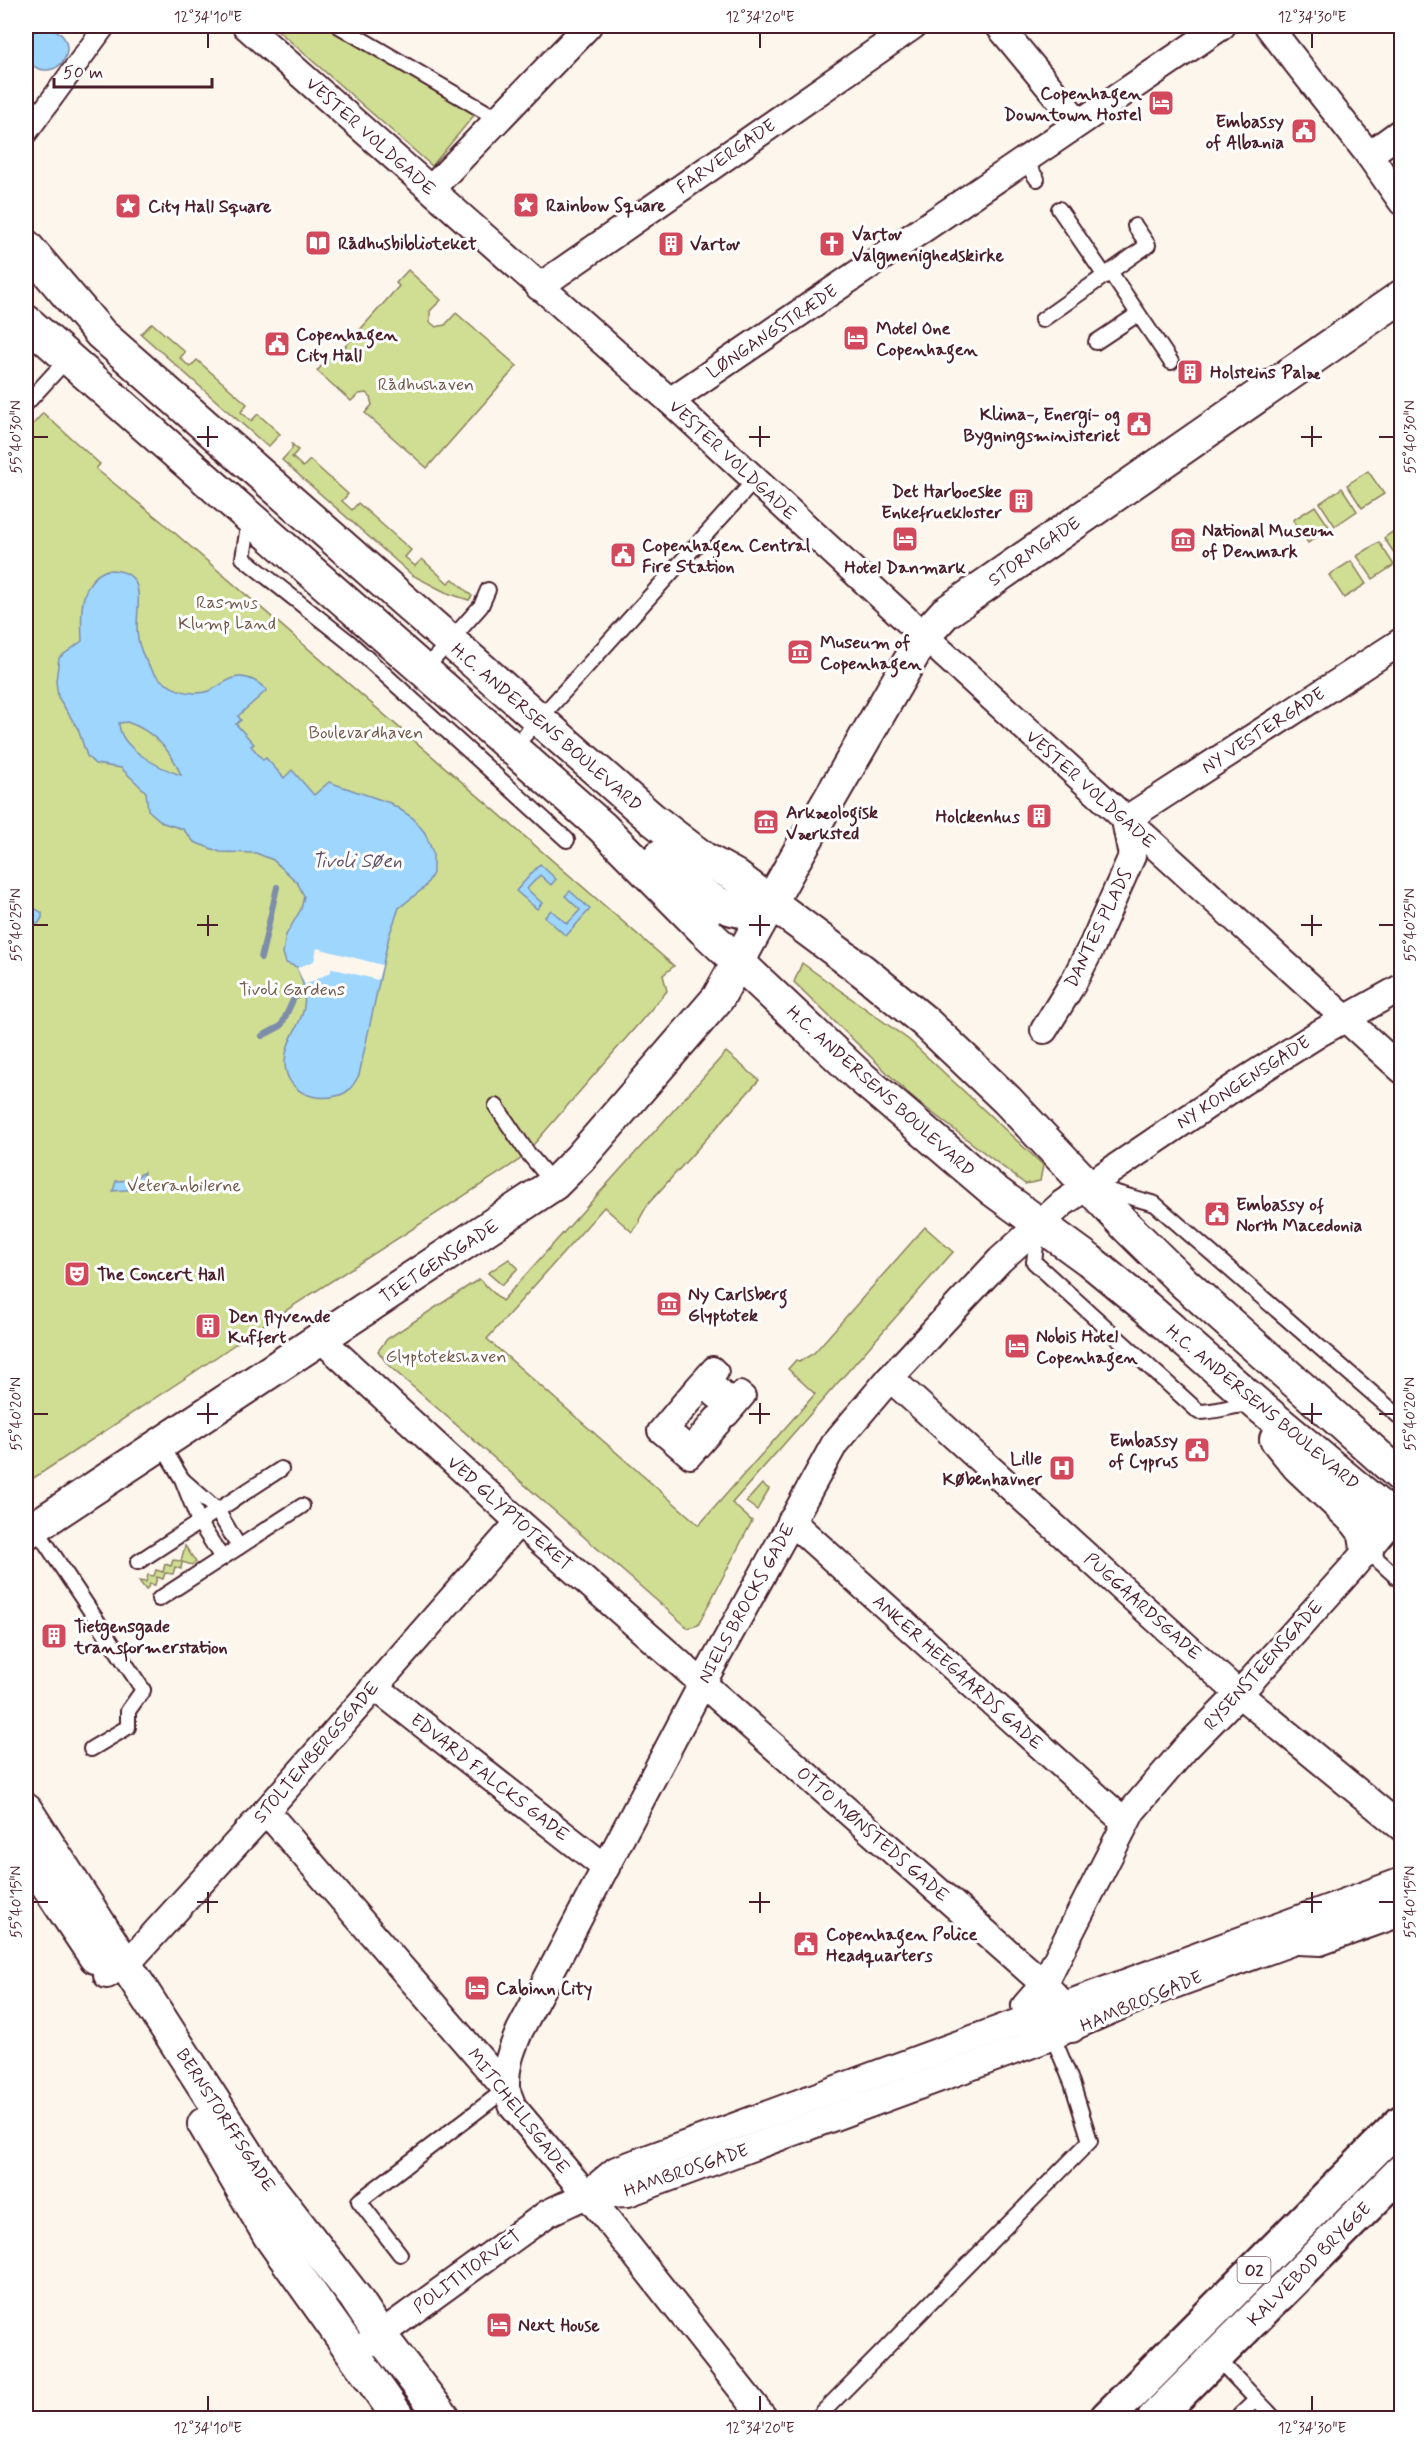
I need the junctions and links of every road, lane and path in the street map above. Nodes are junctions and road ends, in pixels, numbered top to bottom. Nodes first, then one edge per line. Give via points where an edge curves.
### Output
1 (105, 26) edge
2 (246, 26) edge
3 (339, 26) edge
4 (588, 26) edge
5 (913, 26) edge
6 (999, 26) edge
7 (1222, 26) edge
8 (1281, 30) edge
9 (498, 119) junction
10 (1078, 122) junction
11 (1401, 131) edge
12 (26, 134) edge
13 (1369, 155) junction
14 (431, 189) junction
15 (1401, 202) edge
16 (1059, 210) dead end
17 (1135, 226) dead end
18 (26, 246) edge
19 (1107, 274) junction
20 (26, 280) edge
21 (539, 286) junction
22 (1401, 296) edge
23 (1138, 314) junction
24 (1042, 320) dead end
25 (26, 321) edge
26 (101, 334) junction
27 (1096, 342) dead end
28 (69, 357) junction
29 (1172, 362) dead end
30 (670, 401) junction
31 (26, 404) edge
32 (755, 480) junction
33 (488, 590) dead end
34 (358, 631) junction
35 (924, 636) junction
36 (449, 641) junction
37 (1401, 641) edge
38 (424, 669) junction
39 (526, 734) junction
40 (1125, 820) junction
41 (567, 840) dead end
42 (771, 903) junction
43 (739, 963) junction
44 (1401, 987) edge
45 (1344, 1019) junction
46 (1044, 1030) dead end
47 (1401, 1070) edge
48 (496, 1106) dead end
49 (554, 1184) junction
50 (1088, 1184) junction
51 (1038, 1224) junction
52 (320, 1338) junction
53 (890, 1378) junction
54 (695, 1393) joint
55 (1257, 1404) junction
56 (1401, 1419) edge
57 (161, 1444) junction
58 (281, 1469) dead end
59 (1401, 1477) edge
60 (182, 1479) junction
61 (302, 1506) dead end
62 (217, 1510) junction
63 (1399, 1517) edge
64 (791, 1521) junction
65 (199, 1522) junction
66 (519, 1522) junction
67 (30, 1530) edge
68 (239, 1547) junction
69 (1367, 1550) junction
70 (222, 1558) junction
71 (138, 1562) dead end
72 (1401, 1582) edge
73 (159, 1599) dead end
74 (702, 1684) junction
75 (374, 1686) junction
76 (1239, 1694) junction
77 (91, 1749) dead end
78 (26, 1810) edge
79 (266, 1811) junction
80 (1125, 1822) junction
81 (1401, 1828) edge
82 (26, 1852) edge
83 (606, 1868) junction
84 (1401, 1881) edge
85 (1401, 1902) edge
86 (1401, 1919) edge
87 (1291, 1932) junction
88 (116, 1970) junction
89 (1044, 1984) junction
90 (1030, 2018) junction
91 (1057, 2028) junction
92 (506, 2089) junction
93 (1401, 2122) edge
94 (1401, 2171) edge
95 (586, 2195) junction
96 (400, 2254) dead end
97 (380, 2335) junction
98 (353, 2354) junction
99 (1216, 2357) junction
100 (1256, 2400) junction
101 (399, 2418) edge
102 (444, 2418) edge
103 (764, 2418) edge
104 (817, 2418) edge
105 (1107, 2418) edge
106 (1155, 2418) edge
107 (1237, 2418) edge
108 (1274, 2418) edge

1 - 12 street
2 - 14 street, VESTER VOLDGADE
3 - 9 lane
4 - 9 street
5 - 21 street, FARVERGADE
6 - 10 street
7 - 10 street, LØNGANGSTRÆDE
8 - 13 street
9 - 14 street
10 - 30 street, LØNGANGSTRÆDE via 1030,169
11 - 13 street
13 - 15 street
14 - 21 street, VESTER VOLDGADE
16 - 19 lane
17 - 19 lane via 1148,245
18 - 26 street, H.C. ANDERSENS BOULEVARD
19 - 23 lane
19 - 24 lane
20 - 26 street
21 - 30 street, VESTER VOLDGADE
22 - 35 street, STORMGADE via 945,613
23 - 27 lane
23 - 29 lane
25 - 28 street
26 - 36 street, H.C. ANDERSENS BOULEVARD
28 - 31 lane
28 - 34 street via 250,516
30 - 32 street, VESTER VOLDGADE
32 - 35 street, VESTER VOLDGADE
32 - 39 lane
33 - 36 lane via 481,606
34 - 38 street
34 - 41 lane
35 - 40 street, VESTER VOLDGADE
35 - 42 street, STORMGADE
36 - 38 lane
36 - 39 street, H.C. ANDERSENS BOULEVARD
37 - 40 street, NY VESTERGADE
38 - 39 street via 480,700
39 - 42 street, H.C. ANDERSENS BOULEVARD
39 - 43 street, H.C. ANDERSENS BOULEVARD via 602,827
40 - 45 street, VESTER VOLDGADE
40 - 46 street, DANTES PLADS via 1132,856 1073,982
42 - 43 street, TIETGENSGADE
42 - 50 street, H.C. ANDERSENS BOULEVARD via 863,971 941,1036
43 - 49 street, TIETGENSGADE via 712,1006
43 - 51 street, H.C. ANDERSENS BOULEVARD via 857,1074
44 - 45 street, NY KONGENSGADE
45 - 47 street, VESTER VOLDGADE
45 - 50 street, NY KONGENSGADE
48 - 49 lane
49 - 52 street, TIETGENSGADE
50 - 51 street, NIELS BROCKS GADE
50 - 56 lane, H.C. ANDERSENS BOULEVARD via 1155,1204
50 - 59 street, H.C. ANDERSENS BOULEVARD via 1190,1289
51 - 53 street, NIELS BROCKS GADE
51 - 55 street, H.C. ANDERSENS BOULEVARD via 1089,1260
51 - 55 lane via 1034,1262 1199,1412
52 - 57 street, TIETGENSGADE
52 - 66 street, VED GLYPTOTEKET
53 - 64 street, NIELS BROCKS GADE via 835,1443
53 - 76 street, PUGGAARDSGADE
54 - 54 street via 689,1394 658,1431 690,1458 722,1423 716,1417 690,1447 669,1429
55 - 63 street, H.C. ANDERSENS BOULEVARD
55 - 69 street via 1272,1434 1298,1466 1356,1521 1365,1533
57 - 60 lane
57 - 67 street, TIETGENSGADE
58 - 62 lane
60 - 62 lane
60 - 65 lane
61 - 68 lane
62 - 65 lane
62 - 68 lane
63 - 69 street, RYSENSTEENSGADE
64 - 74 street, NIELS BROCKS GADE
64 - 80 street, ANKER HEEGAARDS GADE
65 - 70 lane
65 - 71 lane
66 - 74 street, VED GLYPTOTEKET
66 - 75 street, STOLTENBERGSGADE
67 - 77 lane via 143,1689 128,1711 128,1728
68 - 70 lane
69 - 72 lane
69 - 76 street, RYSENSTEENSGADE
70 - 73 lane
74 - 83 street, NIELS BROCKS GADE
74 - 89 street, OTTO MØNSTEDS GADE
75 - 79 street, STOLTENBERGSGADE
75 - 83 street, EDVARD FALCKS GADE
76 - 80 street, RYSENSTEENSGADE via 1185,1749
76 - 81 street, PUGGAARDSGADE
78 - 88 street, BERNSTORFFSGADE
79 - 88 street, STOLTENBERGSGADE
79 - 92 street, MITCHELLSGADE
80 - 89 street, RYSENSTEENSGADE
82 - 88 street, BERNSTORFFSGADE
83 - 92 street, NIELS BROCKS GADE via 510,2052 505,2070
84 - 87 street, HAMBROSGADE
85 - 87 street, HAMBROSGADE
86 - 87 lane via 1321,1948 1297,1947
87 - 91 street, HAMBROSGADE via 1149,1994
88 - 97 street, BERNSTORFFSGADE via 267,2184
88 - 98 street, BERNSTORFFSGADE via 269,2235
89 - 90 street, RYSENSTEENSGADE via 1025,2006
89 - 91 street, OTTO MØNSTEDS GADE
90 - 91 street
90 - 91 street, HAMBROSGADE
90 - 95 street, HAMBROSGADE via 616,2170
91 - 95 street, HAMBROSGADE via 628,2193
91 - 104 lane via 1090,2141
92 - 95 street, MITCHELLSGADE via 513,2107
92 - 96 lane via 360,2201
93 - 105 main road, KALVEBOD BRYGGE / O2
94 - 99 main road, KALVEBOD BRYGGE / O2
95 - 97 street, POLITITORVET via 548,2212
95 - 103 street, MITCHELLSGADE
97 - 98 street, POLITITORVET
97 - 102 street, BERNSTORFFSGADE
98 - 101 street, BERNSTORFFSGADE
99 - 100 lane
99 - 106 main road, KALVEBOD BRYGGE / O2
100 - 107 lane
100 - 108 lane

